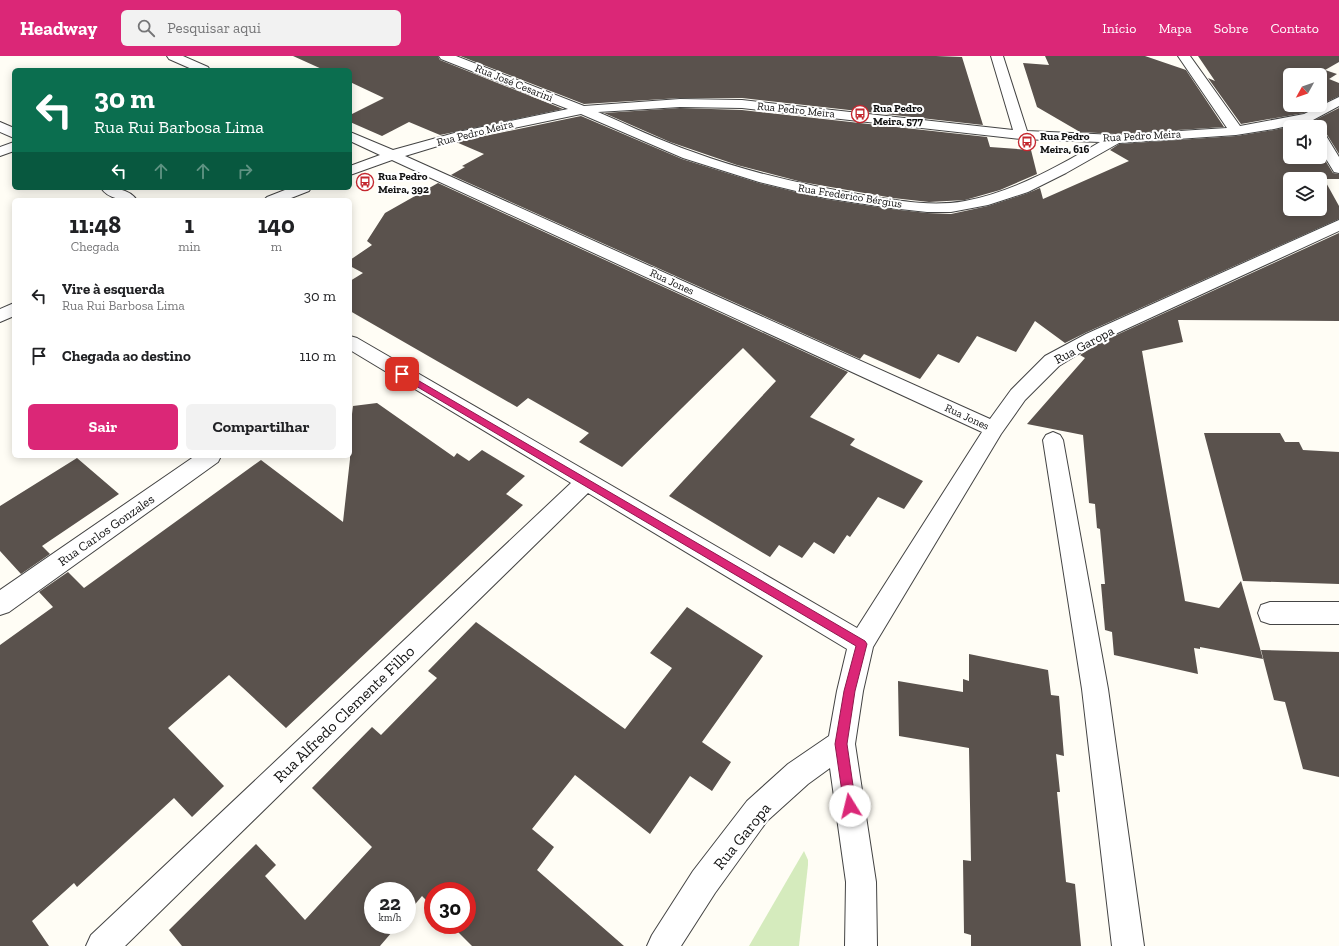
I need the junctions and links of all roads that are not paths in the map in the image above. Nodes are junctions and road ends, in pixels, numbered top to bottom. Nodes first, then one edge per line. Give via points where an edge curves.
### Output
1 (173, 56) edge
2 (446, 56) edge
3 (997, 56) edge
4 (1184, 56) edge
5 (200, 68) edge
6 (1339, 101) edge
7 (582, 110) junction
8 (1314, 120) edge
9 (1283, 124) edge
10 (0, 126) edge
11 (1236, 131) junction
12 (12, 133) edge
13 (1021, 135) junction
14 (352, 137) edge
15 (1116, 139) junction
16 (12, 147) edge
17 (1327, 149) edge
18 (0, 152) edge
19 (392, 155) junction
20 (1339, 169) edge
21 (352, 170) edge
22 (112, 190) edge
23 (299, 190) edge
24 (126, 198) edge
25 (277, 198) edge
26 (1339, 225) edge
27 (12, 310) edge
28 (0, 316) edge
29 (354, 351) edge
30 (994, 429) junction
31 (1053, 440) dead end
32 (209, 458) edge
33 (587, 481) junction
34 (0, 604) edge
35 (1270, 613) dead end
36 (1339, 613) edge
37 (861, 644) junction
38 (841, 744) junction
39 (102, 946) edge
40 (663, 946) edge
41 (861, 946) edge
42 (1128, 946) edge

1 - 5 street
2 - 7 street, Rua José Cesarini
3 - 13 street
4 - 11 street
6 - 8 street, Rua Pedro Meira
7 - 13 street, Rua Pedro Meira via 680,103 742,104
7 - 15 street, Rua Frederico Bérgius via 702,160 766,181 823,194 936,208 962,207 993,200 1068,167
7 - 19 street, Rua Pedro Meira via 458,136
9 - 11 street, Rua Pedro Meira
10 - 12 street
11 - 15 street, Rua Pedro Meira
13 - 15 street, Rua Pedro Meira
14 - 19 street, Rua Jones
16 - 18 street
17 - 20 street
19 - 21 street, Rua Pedro Meira
19 - 30 street, Rua Jones
22 - 24 street
23 - 25 street
26 - 30 street, Rua Garopa via 1092,338 1052,361 1018,395
27 - 28 street
29 - 33 street
30 - 37 street, Rua Garopa
31 - 42 street via 1095,689
32 - 34 street, Rua Carlos Gonzales
33 - 37 street
33 - 39 street, Rua Alfredo Clemente Filho
35 - 36 street
37 - 38 street, Rua Garopa
38 - 40 street, Rua Garopa via 798,774 758,812 704,882
38 - 41 street, Rua Garopa via 861,882

